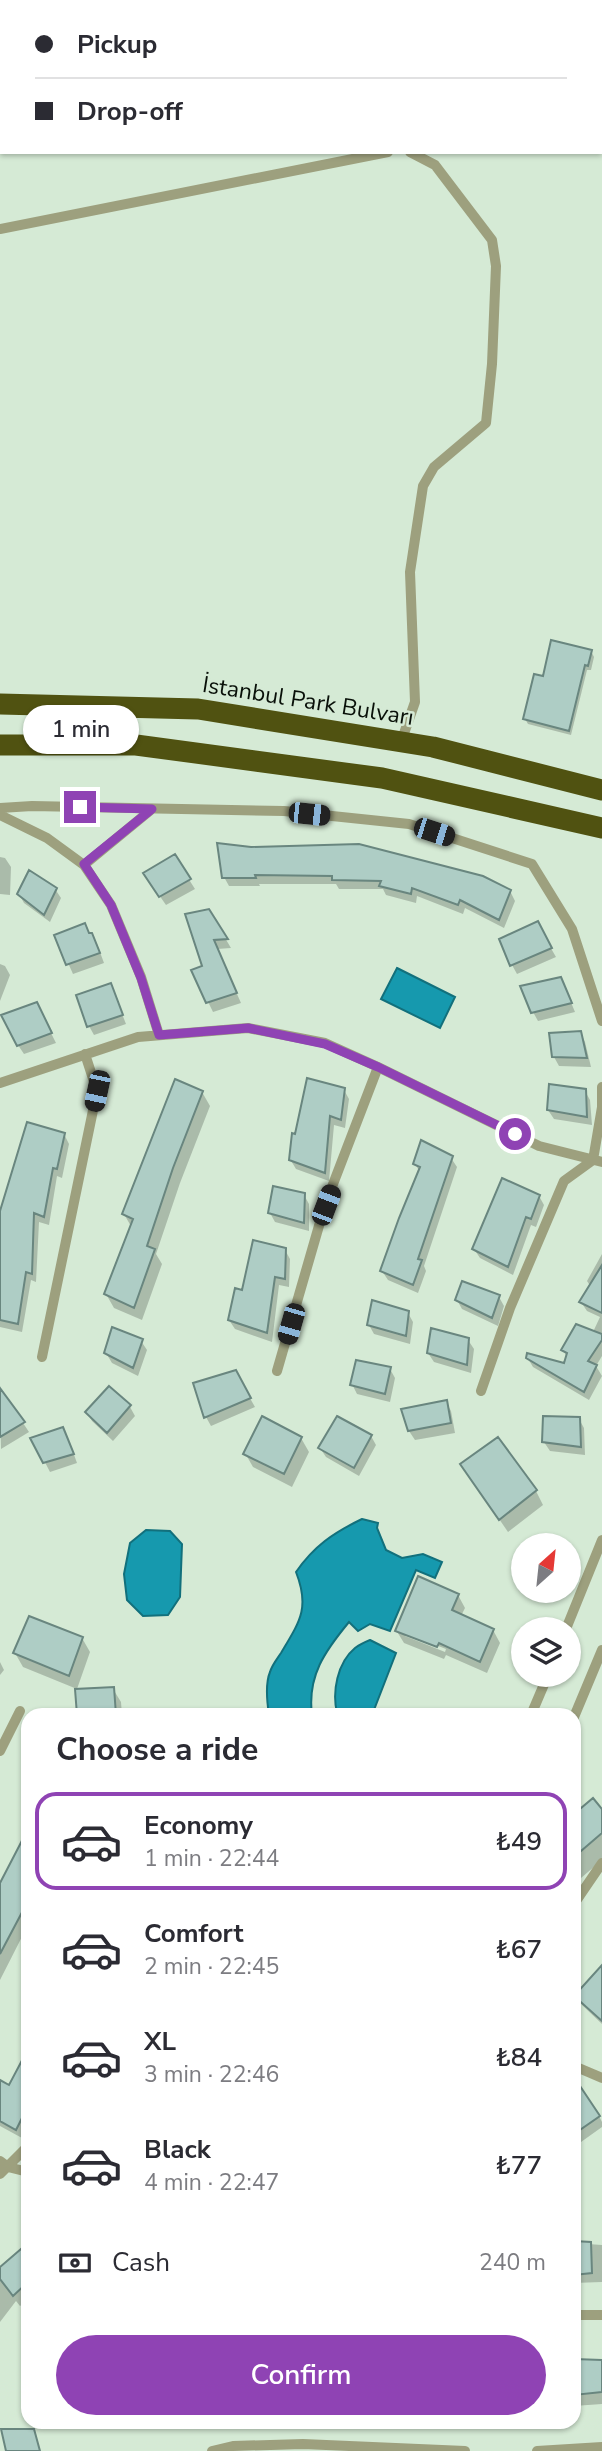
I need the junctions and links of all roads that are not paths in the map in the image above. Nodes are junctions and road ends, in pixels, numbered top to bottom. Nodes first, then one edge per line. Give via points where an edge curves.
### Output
1 (378, 154) edge
2 (414, 154) edge
3 (0, 229) edge
4 (0, 704) edge
5 (401, 742) junction
6 (0, 745) edge
7 (602, 790) edge
8 (0, 808) edge
9 (152, 809) junction
10 (0, 815) edge
11 (602, 828) edge
12 (84, 864) junction
13 (602, 1021) edge
14 (159, 1035) junction
15 (85, 1054) junction
16 (378, 1067) junction
17 (0, 1083) edge
18 (602, 1087) edge
19 (598, 1161) edge
20 (42, 1357) dead end
21 (277, 1371) dead end
22 (481, 1391) dead end
23 (602, 1540) edge
24 (571, 1617) edge
25 (602, 1650) edge
26 (543, 1687) edge
27 (534, 1708) edge
28 (578, 1708) edge
29 (20, 1711) dead end
30 (0, 1751) edge
31 (602, 1863) edge
32 (581, 1894) edge
33 (581, 2069) edge
34 (602, 2078) edge
35 (21, 2152) edge
36 (3, 2167) edge
37 (21, 2171) edge
38 (581, 2315) edge
39 (602, 2315) edge
40 (602, 2447) edge
41 (212, 2451) edge
42 (465, 2451) edge
43 (537, 2451) edge

1 - 3 lane
2 - 5 lane via 435,165 492,240 496,265 486,423 434,467 423,486 410,572 415,702
4 - 5 highway, İstanbul Park Bulvarı via 198,709
5 - 7 highway, İstanbul Park Bulvarı
6 - 11 highway via 136,745 369,776
8 - 9 lane
9 - 12 lane
9 - 13 lane via 284,811 409,824 532,864 572,929
10 - 12 lane via 47,838
12 - 14 lane via 111,905
14 - 15 lane
14 - 16 lane via 248,1028 325,1044
15 - 17 lane
15 - 20 lane via 97,1091
16 - 19 lane via 539,1146
16 - 21 lane via 326,1205
18 - 19 lane
19 - 22 lane via 564,1181 510,1308
23 - 24 lane
25 - 28 lane
26 - 27 lane
29 - 30 lane
31 - 32 lane
33 - 34 lane
35 - 36 lane
36 - 37 lane
38 - 39 lane
40 - 43 lane
41 - 42 lane via 303,2444

